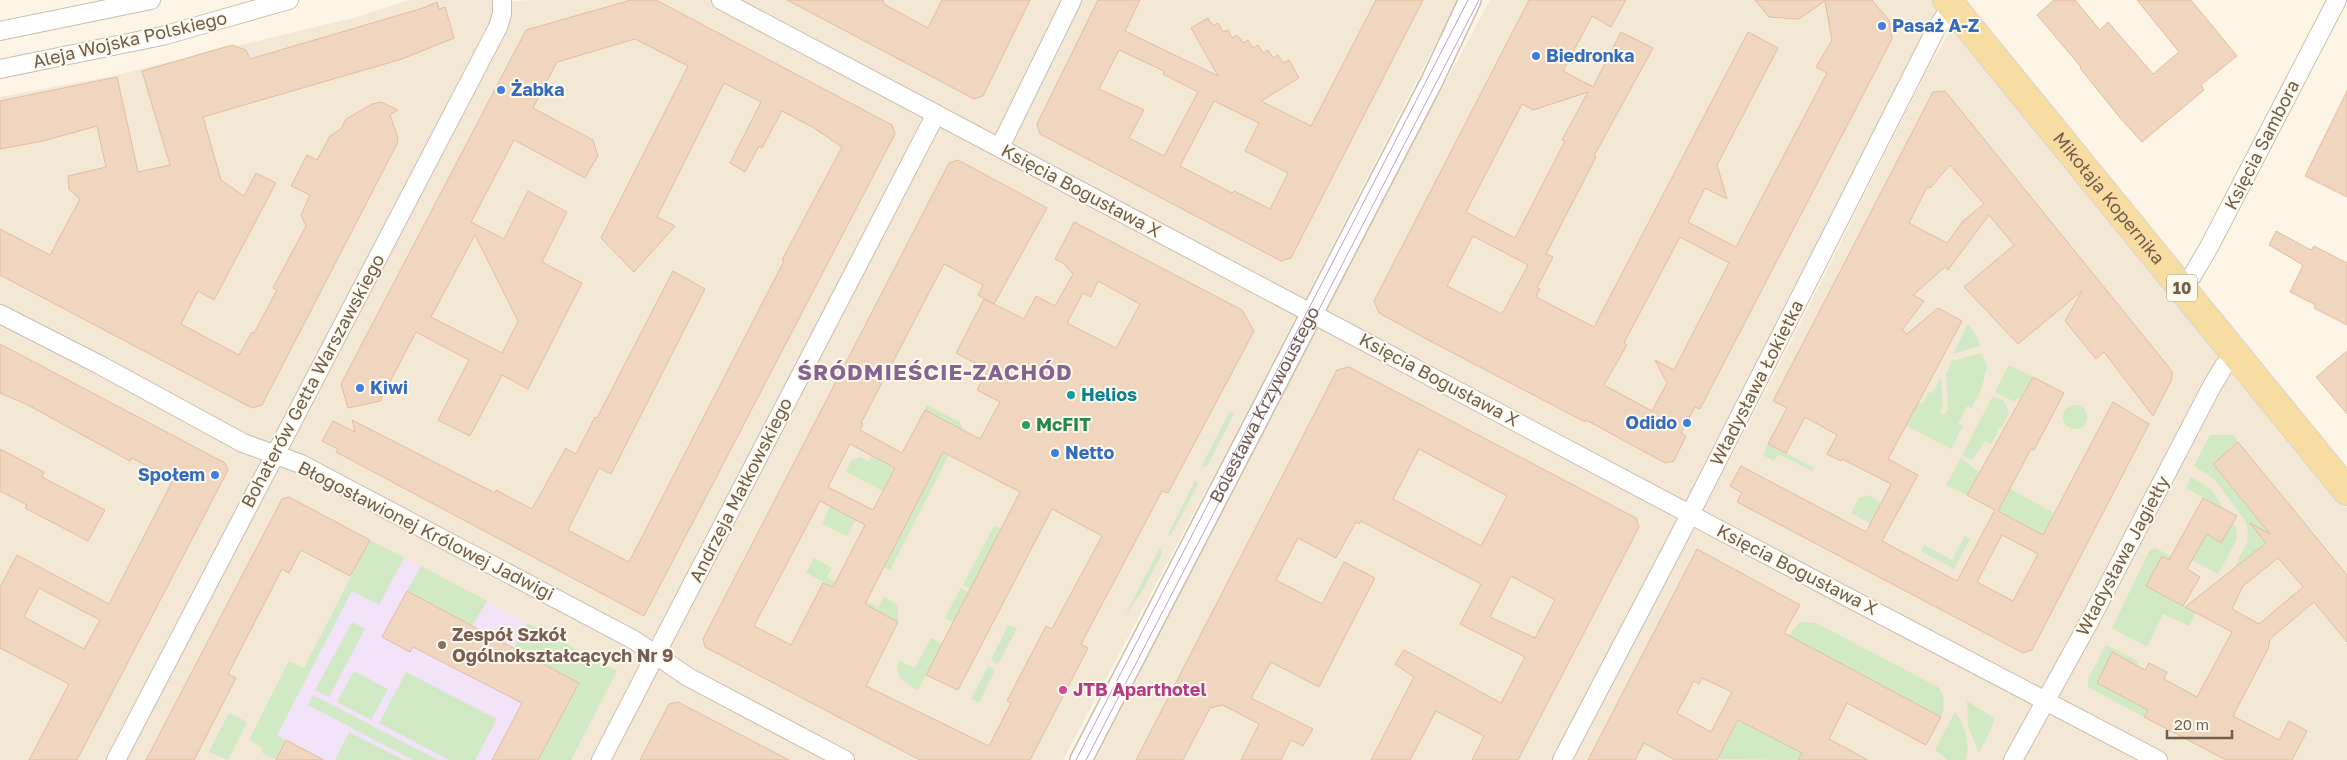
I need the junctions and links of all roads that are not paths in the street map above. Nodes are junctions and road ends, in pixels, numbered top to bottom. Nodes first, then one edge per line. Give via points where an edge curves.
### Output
1 (151, 0) edge
2 (289, 0) edge
3 (502, 0) edge
4 (721, 0) edge
5 (1072, 0) edge
6 (1470, 0) edge
7 (1479, 0) edge
8 (2337, 0) edge
9 (1950, 3) edge
10 (0, 31) edge
11 (1448, 49) junction
12 (0, 69) edge
13 (936, 114) junction
14 (1000, 147) junction
15 (2180, 286) junction
16 (1312, 312) junction
17 (0, 314) edge
18 (2236, 356) junction
19 (274, 455) junction
20 (2347, 491) edge
21 (1690, 513) junction
22 (655, 656) junction
23 (2045, 699) junction
24 (116, 760) edge
25 (602, 760) edge
26 (845, 760) edge
27 (1081, 760) edge
28 (1562, 760) edge
29 (2013, 760) edge
30 (2158, 760) edge

1 - 10 street, Aleja Wojska Polskiego
2 - 12 street, Aleja Wojska Polskiego via 162,36
3 - 19 street, Bohaterów Getta Warszawskiego via 498,27
4 - 13 street, Księcia Bogusława X
5 - 14 street
6 - 11 street, Bolesława Krzywoustego
7 - 11 street, Bolesława Krzywoustego
8 - 15 street, Księcia Sambora via 2209,247 2192,276
9 - 15 main road, Mikołaja Kopernika / 10
9 - 21 street, Władysława Łokietka
11 - 16 street, Bolesława Krzywoustego
13 - 14 street, Księcia Bogusława X
13 - 22 street, Andrzeja Małkowskiego
14 - 16 street, Księcia Bogusława X
15 - 18 main road, Mikołaja Kopernika / 10
16 - 21 street, Księcia Bogusława X
16 - 27 street, Bolesława Krzywoustego
17 - 19 street, Błogosławionej Królowej Jadwigi via 244,443
18 - 20 main road, Mikołaja Kopernika / 10
18 - 23 street, Władysława Jagiełły via 2224,366 2212,386 2088,624
19 - 22 street, Błogosławionej Królowej Jadwigi via 301,464 609,626
19 - 24 street, Bohaterów Getta Warszawskiego
21 - 23 street, Księcia Bogusława X
21 - 28 street, Władysława Łokietka
22 - 25 street, Andrzeja Małkowskiego
22 - 26 street, Błogosławionej Królowej Jadwigi via 688,678
23 - 29 street, Władysława Jagiełły
23 - 30 street, Księcia Bogusława X

